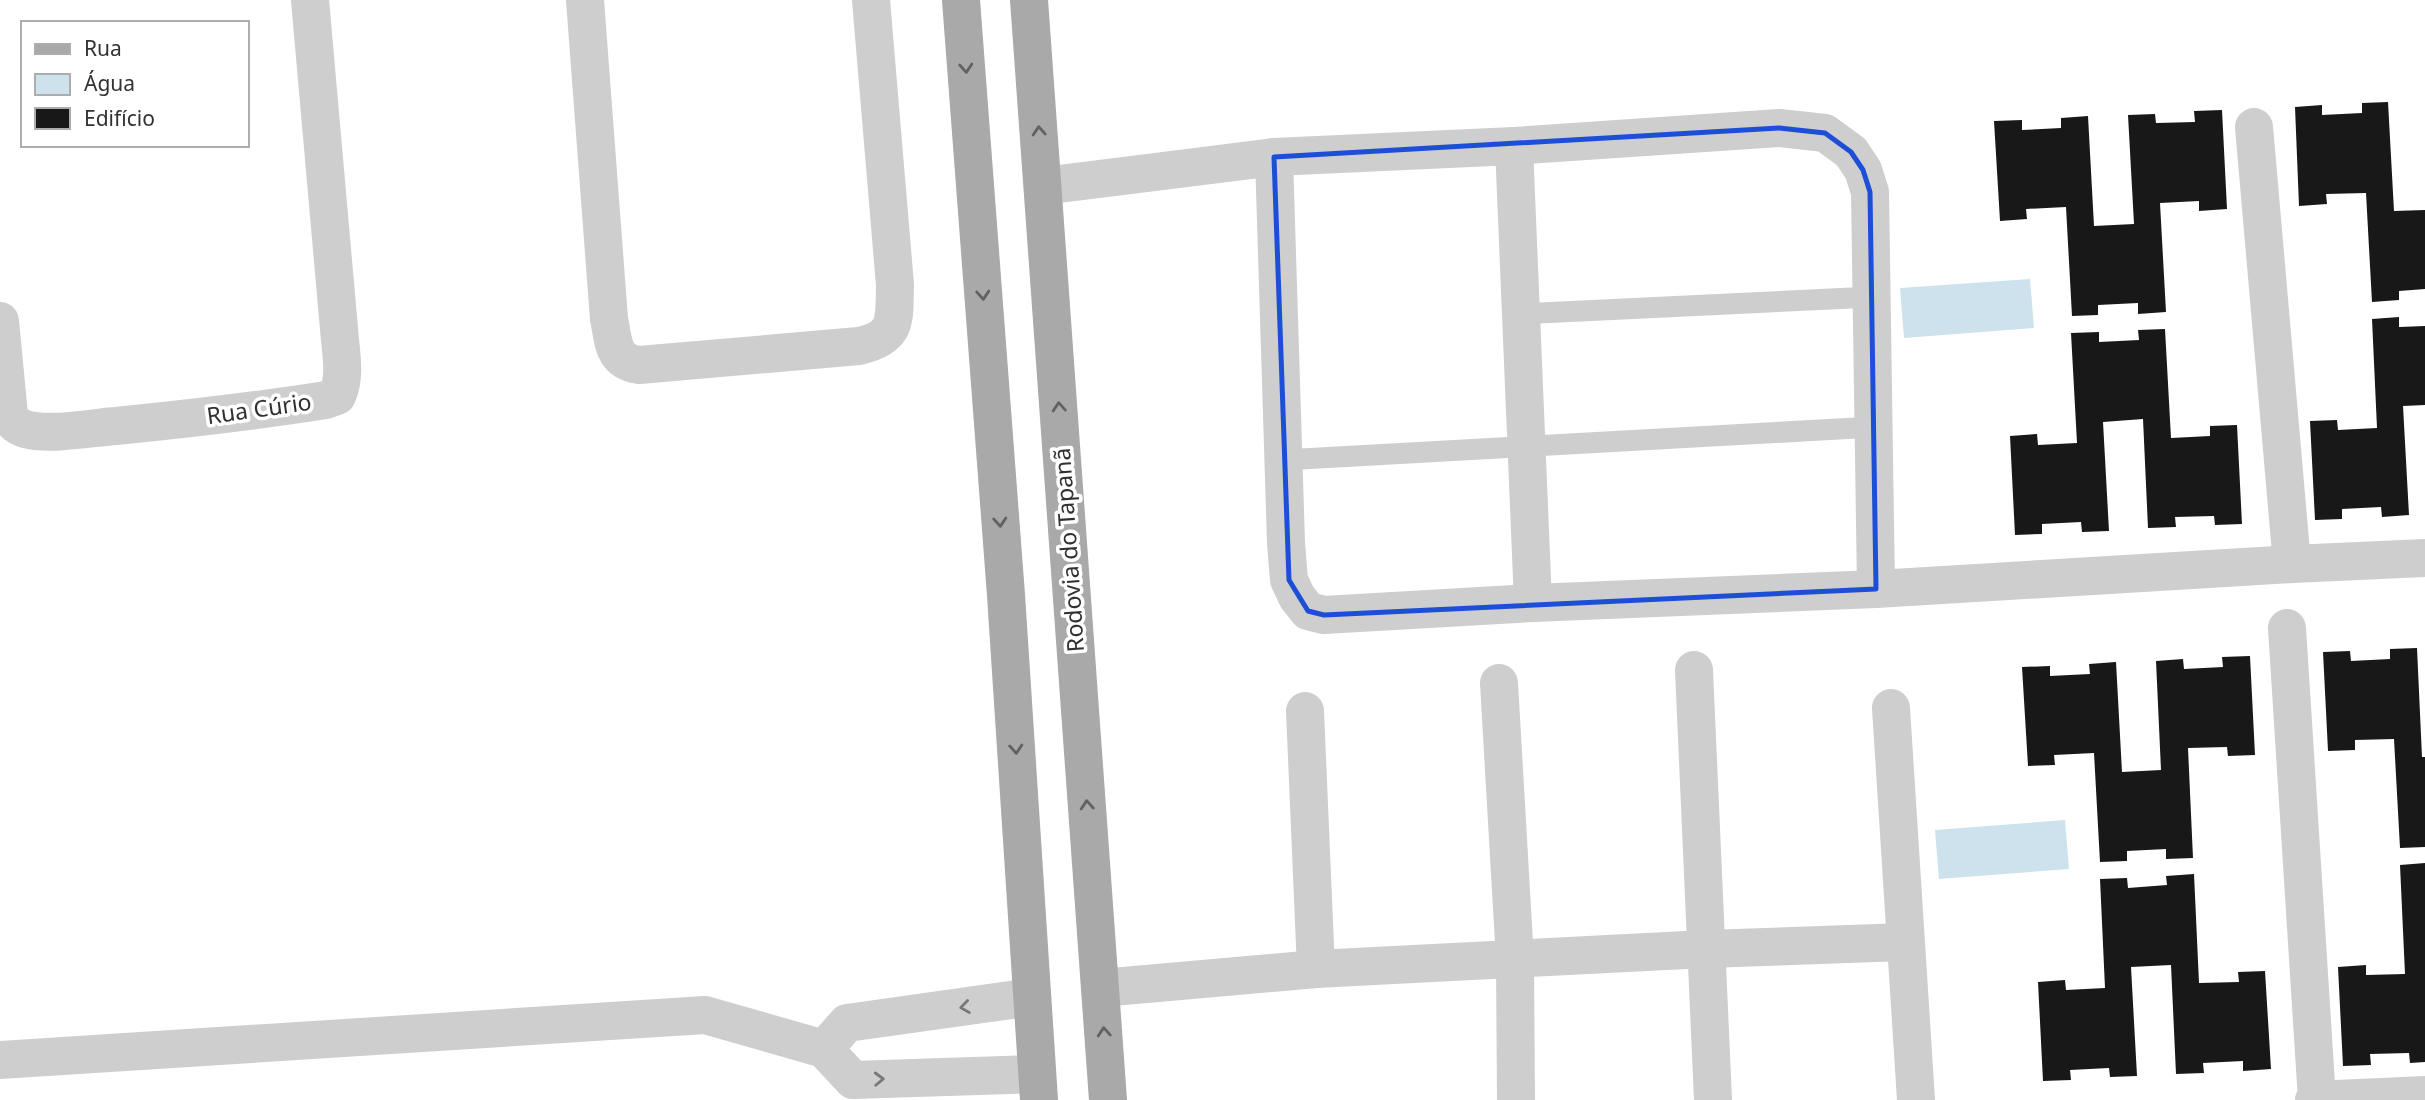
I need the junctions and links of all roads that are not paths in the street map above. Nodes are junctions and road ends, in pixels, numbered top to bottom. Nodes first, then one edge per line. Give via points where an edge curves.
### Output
1 (310, 0) edge
2 (585, 0) edge
3 (871, 0) edge
4 (961, 0) edge
5 (1029, 0) edge
6 (2254, 127) dead end
7 (1514, 146) junction
8 (1275, 157) junction
9 (1043, 186) junction
10 (1872, 298) junction
11 (1521, 314) junction
12 (0, 321) edge
13 (1874, 427) junction
14 (1526, 446) junction
15 (1283, 460) junction
16 (2425, 558) edge
17 (2292, 564) junction
18 (1876, 589) junction
19 (1533, 604) junction
20 (2287, 628) dead end
21 (1694, 670) dead end
22 (1499, 683) dead end
23 (1891, 708) dead end
24 (1305, 711) dead end
25 (1905, 942) junction
26 (1706, 949) junction
27 (1515, 960) junction
28 (1316, 969) junction
29 (1101, 988) junction
30 (1032, 997) junction
31 (824, 1049) junction
32 (0, 1060) edge
33 (1038, 1087) edge
34 (2425, 1095) edge
35 (1108, 1100) edge
36 (1516, 1100) edge
37 (1713, 1100) edge
38 (1916, 1100) edge
39 (2315, 1100) edge

1 - 12 street, Rua Cúrio via 340,340 342,373 337,396 228,415 94,428 26,429 15,425 9,415
2 - 3 street via 609,319 619,357 639,365 859,346 884,337 892,328 895,285
4 -> 30 main road
9 -> 5 main road, Rodovia do Tapanã
6 - 17 street
7 - 8 street
7 - 10 street via 1779,128 1825,133 1851,152 1870,192
7 - 11 street
8 - 9 street
8 - 15 street
29 -> 9 main road, Rodovia do Tapanã
10 - 11 lane
10 - 13 street
11 - 14 street
13 - 14 lane
13 - 18 street
14 - 15 lane
14 - 19 street
15 - 19 street via 1289,580 1308,611 1355,615
16 - 17 street
17 - 18 street
18 - 19 street
20 - 39 street
21 - 26 street
22 - 27 street
23 - 25 street
24 - 28 street
25 - 26 street
25 - 38 street
26 - 27 street
26 - 37 street
27 - 28 street
27 - 36 street
28 - 29 street
35 -> 29 main road, Rodovia do Tapanã
30 -> 31 street via 847,1023
30 - 33 main road
31 - 32 street via 705,1015
31 -> 33 street via 853,1080
34 - 39 street

